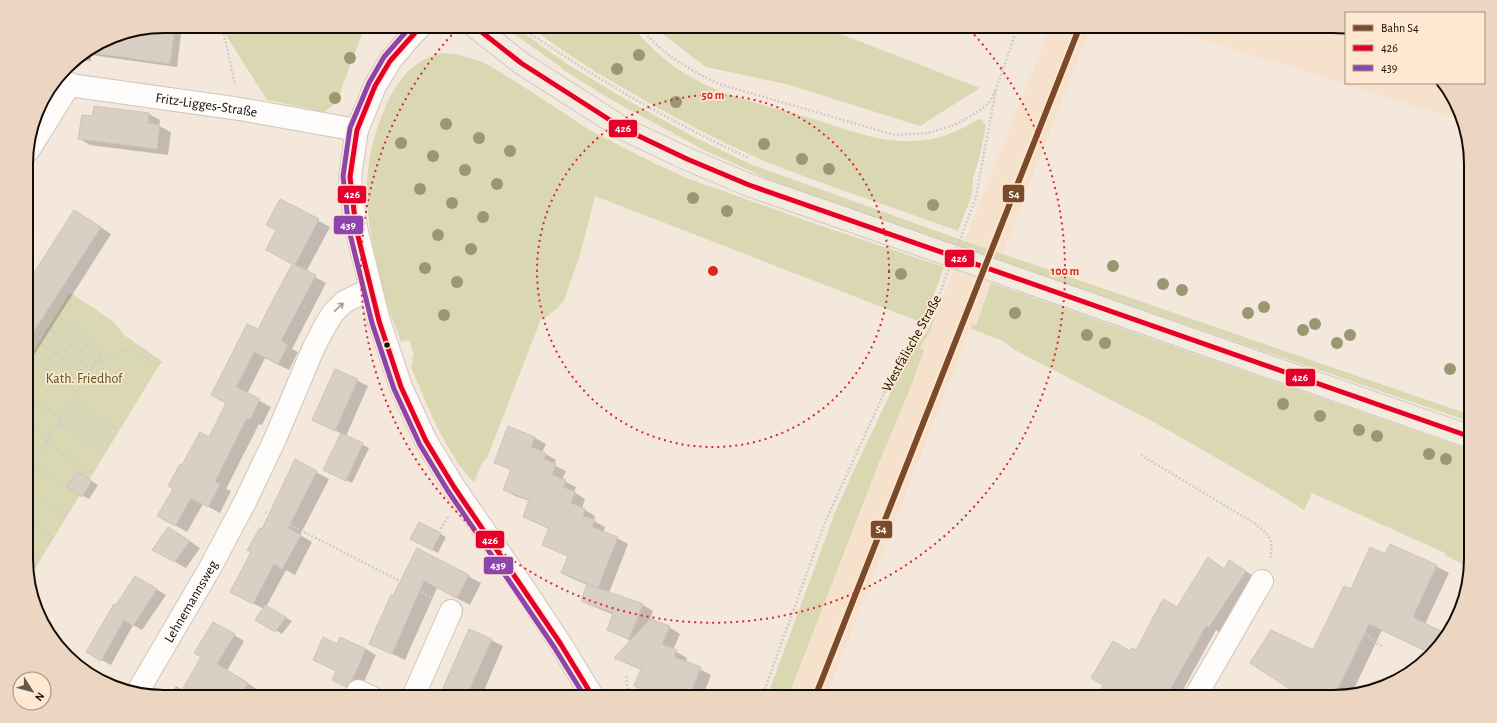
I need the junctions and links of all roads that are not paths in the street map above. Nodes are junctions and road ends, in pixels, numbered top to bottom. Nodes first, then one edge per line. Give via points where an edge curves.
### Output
1 (414, 33) edge
2 (483, 33) edge
3 (63, 84) edge
4 (357, 130) junction
5 (36, 136) edge
6 (371, 290) junction
7 (1464, 435) edge
8 (1262, 581) dead end
9 (451, 611) road end
10 (140, 687) edge
11 (416, 690) edge
12 (589, 690) edge
13 (1205, 690) edge

1 - 4 street via 390,61 375,86
2 - 7 main road via 521,63 624,128 687,159 749,185
3 - 4 street, Fritz-Ligges-Straße via 240,109
3 - 5 street
4 - 6 street via 350,177 356,228
10 -> 6 street, Lehnemannsweg via 207,574 245,502 319,337 333,313 344,302
6 - 12 street via 401,387 426,441 454,487 556,636
8 - 13 street
9 - 11 street

